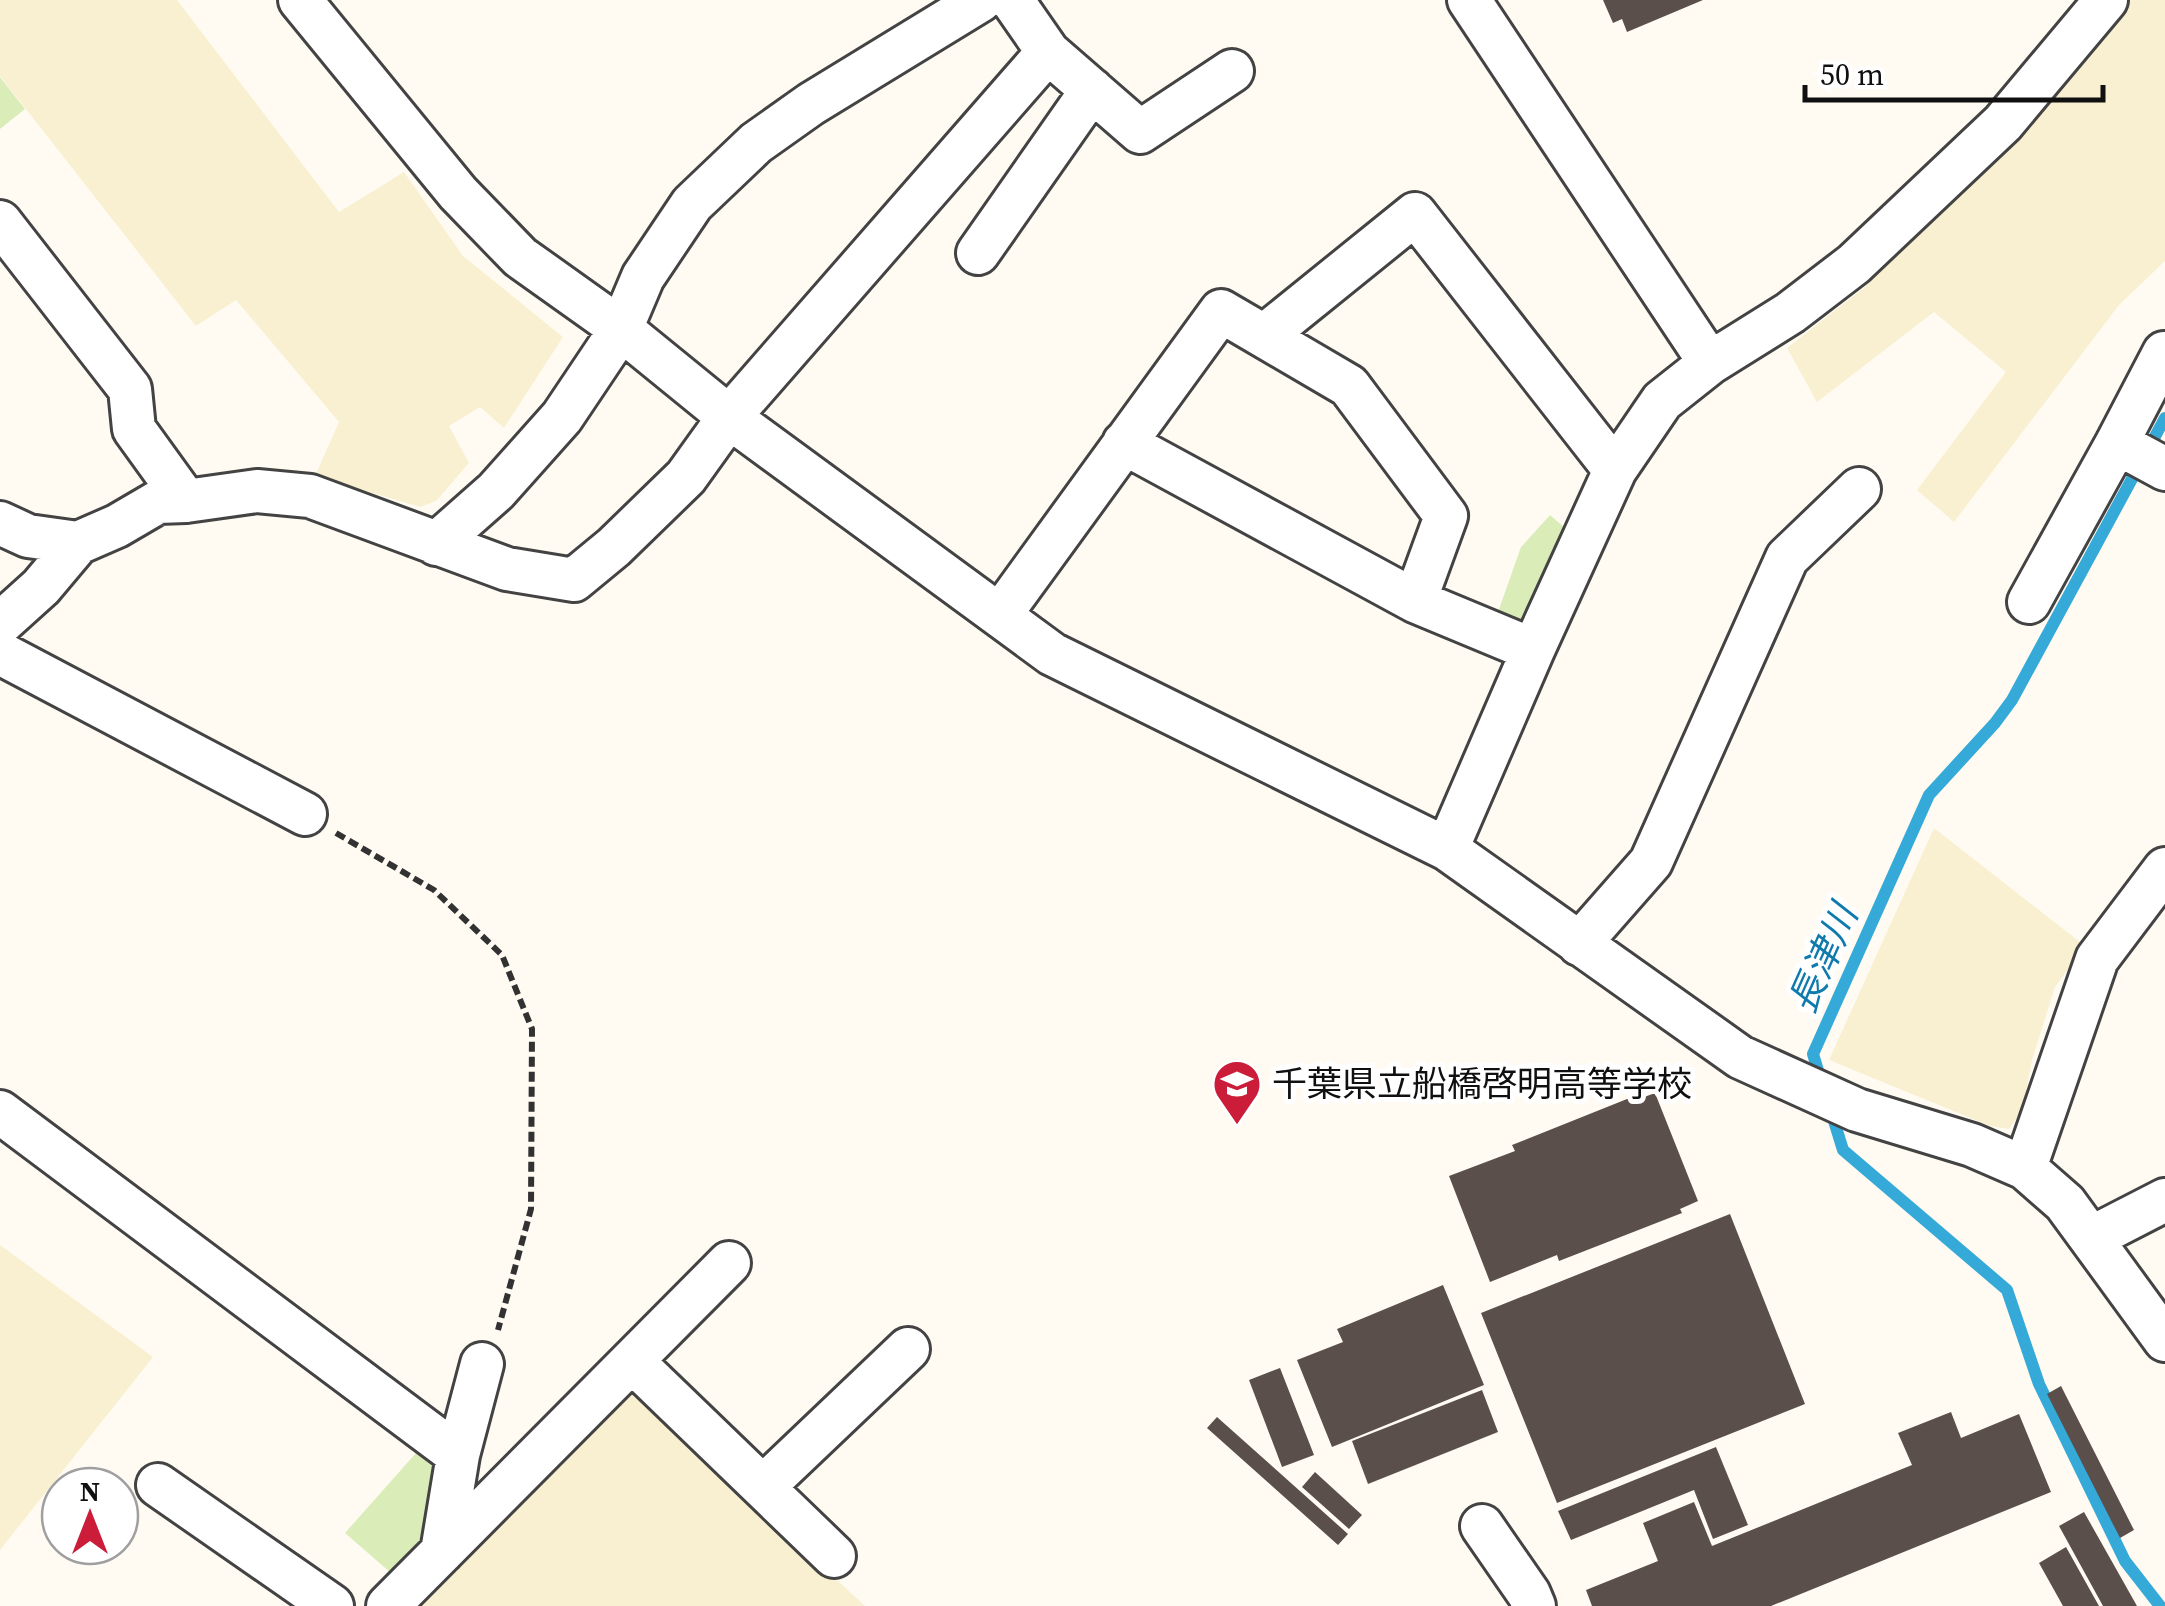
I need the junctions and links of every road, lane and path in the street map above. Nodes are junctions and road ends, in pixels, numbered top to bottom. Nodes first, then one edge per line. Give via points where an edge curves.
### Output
1 (300, 0) edge
2 (981, 0) edge
3 (1012, 0) edge
4 (1469, 0) edge
5 (2106, 0) edge
6 (1048, 52) junction
7 (1232, 71) dead end
8 (1092, 90) junction
9 (0, 222) edge
10 (978, 252) dead end
11 (621, 329) junction
12 (1264, 336) junction
13 (2164, 353) edge
14 (1710, 363) junction
15 (729, 417) junction
16 (1124, 443) junction
17 (2117, 443) junction
18 (2165, 469) edge
19 (1615, 470) junction
20 (1859, 489) dead end
21 (186, 501) junction
22 (0, 522) edge
23 (78, 543) junction
24 (436, 544) junction
25 (1415, 601) junction
26 (2029, 602) dead end
27 (1000, 615) junction
28 (0, 624) edge
29 (1533, 650) junction
30 (0, 653) edge
31 (305, 814) joint
32 (1447, 849) junction
33 (2165, 869) edge
34 (1578, 944) junction
35 (0, 1112) edge
36 (2025, 1168) junction
37 (2165, 1200) edge
38 (2092, 1238) junction
39 (729, 1263) dead end
40 (2165, 1340) edge
41 (908, 1349) dead end
42 (632, 1361) junction
43 (482, 1364) joint
44 (458, 1455) junction
45 (158, 1485) dead end
46 (762, 1488) junction
47 (1482, 1526) dead end
48 (442, 1552) junction
49 (834, 1556) dead end
50 (332, 1606) edge
51 (388, 1606) edge
52 (1534, 1606) edge

1 - 11 street via 458,193 520,257
2 - 11 street via 756,142 692,204 643,277
3 - 6 street
4 - 14 street
5 - 14 street via 2003,124 1854,264
6 - 8 street
6 - 15 street
7 - 8 street via 1140,132
8 - 10 street
9 - 21 street via 130,389 134,429
11 - 15 street
11 - 24 street via 562,418
12 - 16 street via 1220,311
12 - 19 street via 1415,214
12 - 25 street via 1349,386 1446,516
13 - 17 street
14 - 19 street via 1662,401
15 - 24 street via 686,477 574,580 507,569
15 - 27 street
16 - 25 street
16 - 27 street
17 - 18 street
17 - 26 street
19 - 29 street
20 - 34 street via 1786,558 1651,862
21 - 23 street via 158,502
21 - 24 street via 257,491 310,496
22 - 23 street via 28,536
23 - 28 street
25 - 29 street
27 - 32 street via 1052,654
29 - 32 street
30 - 31 street
31 - 43 path via 434,890 502,956 532,1029 531,1208 499,1327
32 - 34 street
33 - 36 street via 2097,959
34 - 36 street via 1740,1057 1857,1110
35 - 44 street
36 - 38 street
37 - 38 street
38 - 40 street
39 - 42 street
41 - 46 street
42 - 46 street
42 - 48 street
43 - 44 street
44 - 48 street
45 - 50 street
46 - 49 street
47 - 52 street
48 - 51 street

